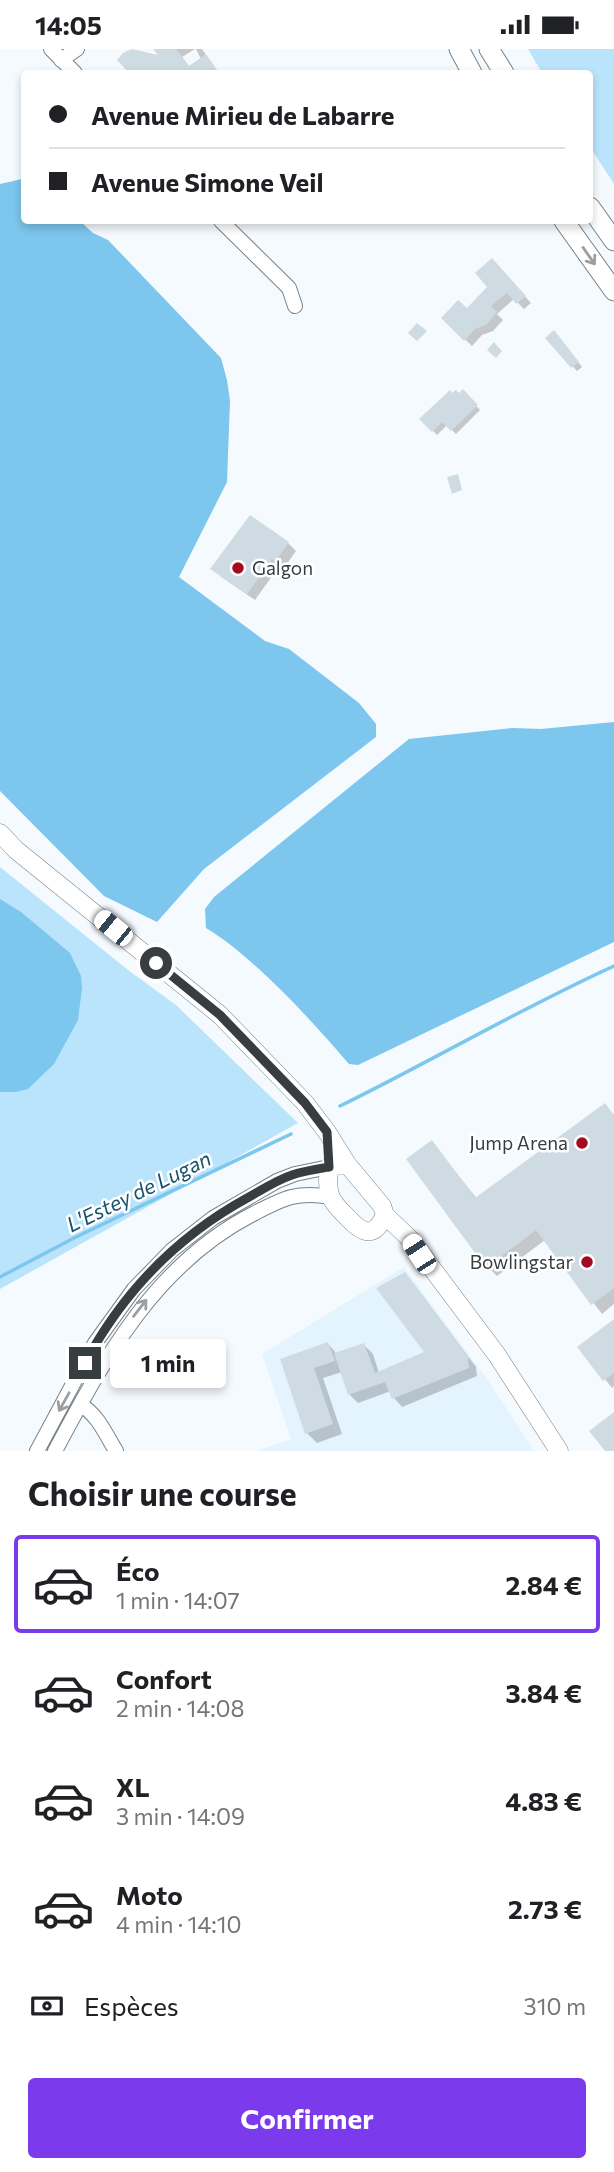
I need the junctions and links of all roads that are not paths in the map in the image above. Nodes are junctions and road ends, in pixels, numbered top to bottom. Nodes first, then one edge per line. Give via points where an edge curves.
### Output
1 (77, 49) edge
2 (459, 49) edge
3 (489, 49) edge
4 (56, 54) edge
5 (72, 70) edge
6 (470, 70) edge
7 (502, 70) edge
8 (593, 211) edge
9 (224, 224) edge
10 (566, 224) edge
11 (614, 241) edge
12 (614, 291) edge
13 (295, 306) dead end
14 (0, 833) edge
15 (338, 1165) junction
16 (331, 1197) junction
17 (385, 1216) junction
18 (372, 1232) junction
19 (419, 1254) junction
20 (158, 1264) junction
21 (169, 1276) junction
22 (81, 1405) junction
23 (44, 1437) junction
24 (57, 1448) edge
25 (37, 1451) edge
26 (116, 1451) edge
27 (559, 1451) edge

1 - 4 street
2 - 6 highway
3 - 7 highway
4 - 5 street
8 - 11 highway
9 - 13 street via 289,288
10 -> 12 highway
14 - 15 main road via 220,1015 305,1103 326,1130
15 - 16 main road via 327,1180
15 - 17 main road via 382,1206
15 - 20 street via 291,1175 233,1205
16 - 18 main road via 354,1225
16 - 21 street via 308,1193 285,1197 223,1232
17 - 18 main road
17 - 19 main road
18 - 19 main road
19 - 27 main road via 499,1358
20 - 21 street
20 -> 23 street via 95,1343
22 -> 21 street via 127,1325
22 - 24 street
22 - 26 street via 98,1421
23 - 24 street
23 - 25 street

